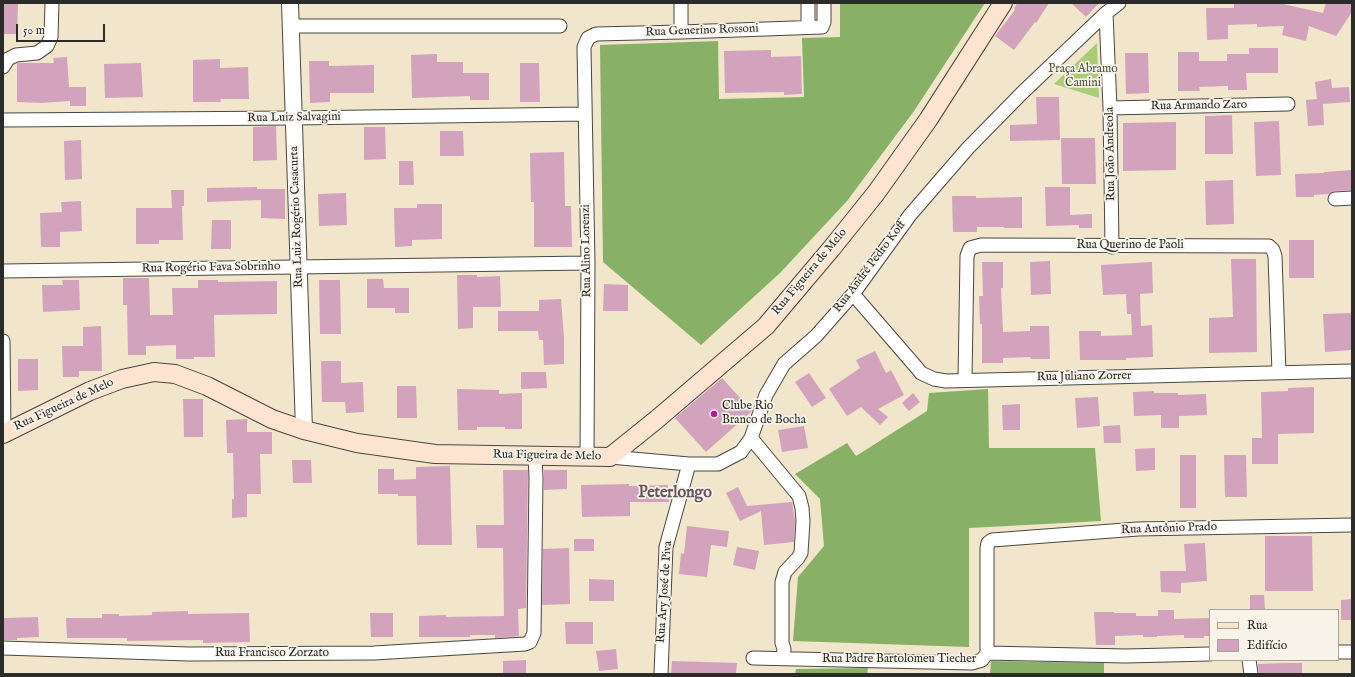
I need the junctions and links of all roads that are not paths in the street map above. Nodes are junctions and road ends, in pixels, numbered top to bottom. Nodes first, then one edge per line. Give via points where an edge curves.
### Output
1 (52, 3) edge
2 (290, 3) edge
3 (681, 3) edge
4 (808, 3) edge
5 (824, 3) edge
6 (1003, 3) edge
7 (1119, 3) edge
8 (1106, 13) junction
9 (290, 26) junction
10 (560, 26) dead end
11 (808, 27) junction
12 (681, 32) junction
13 (584, 47) joint
14 (3, 68) edge
15 (1288, 104) dead end
16 (1110, 108) junction
17 (585, 114) junction
18 (293, 118) junction
19 (3, 120) edge
20 (1352, 198) edge
21 (1335, 199) dead end
22 (1112, 247) junction
23 (588, 263) junction
24 (298, 267) junction
25 (3, 272) edge
26 (853, 294) junction
27 (3, 341) edge
28 (1352, 371) edge
29 (1279, 373) junction
30 (965, 379) junction
31 (304, 430) junction
32 (4, 434) edge
33 (751, 438) junction
34 (535, 455) junction
35 (587, 456) junction
36 (610, 457) junction
37 (689, 464) junction
38 (1352, 525) edge
39 (3, 648) edge
40 (1339, 652) edge
41 (1352, 652) edge
42 (987, 653) junction
43 (1209, 654) edge
44 (753, 658) dead end
45 (783, 658) junction
46 (1249, 661) edge
47 (661, 674) edge
48 (1251, 674) edge

1 - 14 street via 51,37 47,46 37,53 16,55 8,59
2 - 9 street, Rua Luiz Rogério Casacurta
3 - 12 street
4 - 11 street
5 - 11 street, Rua Generino Rossoni via 822,27
6 - 36 main road, Rua Figueira de Melo via 928,120 876,193 766,326
7 - 8 street, Rua André Pedro Koff
8 - 16 street, Rua João Andreola
8 - 26 street, Rua André Pedro Koff via 968,148 910,215
9 - 10 street
9 - 18 street, Rua Luiz Rogério Casacurta
11 - 12 street, Rua Generino Rossoni
12 - 13 street, Rua Generino Rossoni via 596,34 588,38
13 - 17 street, Rua Alino Lorenzi
15 - 16 street, Rua Armando Zaro
16 - 22 street, Rua João Andreola
17 - 18 street, Rua Luiz Salvagini
17 - 23 street, Rua Alino Lorenzi
18 - 19 street, Rua Luiz Salvagini
18 - 24 street, Rua Luiz Rogério Casacurta
20 - 21 street
22 - 29 street, Rua Querino de Paoli via 1269,246 1274,256
22 - 30 street, Rua Querino de Paoli via 980,245 970,248 967,256
23 - 24 street, Rua Rogério Fava Sobrinho
23 - 35 street, Rua Alino Lorenzi
24 - 25 street, Rua Rogério Fava Sobrinho
24 - 31 street, Rua Luiz Rogério Casacurta
26 - 30 street, Rua Juliano Zorrer via 921,372 934,379
26 - 33 street, Rua André Pedro Koff via 816,336 784,364 766,395
27 - 32 street
28 - 29 street, Rua Juliano Zorrer
29 - 30 street, Rua Juliano Zorrer
31 - 32 main road, Rua Figueira de Melo via 272,419 207,386 175,374 154,372 122,379 90,391
31 - 34 main road, Rua Figueira de Melo via 357,444 435,454
33 - 37 street, Rua André Pedro Koff via 741,452 718,464
33 - 45 street via 799,496 802,508 801,553 785,572 782,582
34 - 35 main road, Rua Figueira de Melo
34 - 39 street, Rua Francisco Zorzato via 534,633 530,642 525,644 374,653 189,654
35 - 36 main road, Rua Figueira de Melo
36 - 37 street, Rua André Pedro Koff
37 - 47 street, Rua Ary José de Piva via 666,547
38 - 42 street, Rua Antônio Prado via 1138,529 992,540 987,548
40 - 41 street
42 - 43 street, Rua Padre Bartolomeu Tiecher via 1126,656
42 - 45 street, Rua Padre Bartolomeu Tiecher via 982,660 972,662
44 - 45 street, Rua Padre Bartolomeu Tiecher
46 - 48 street

